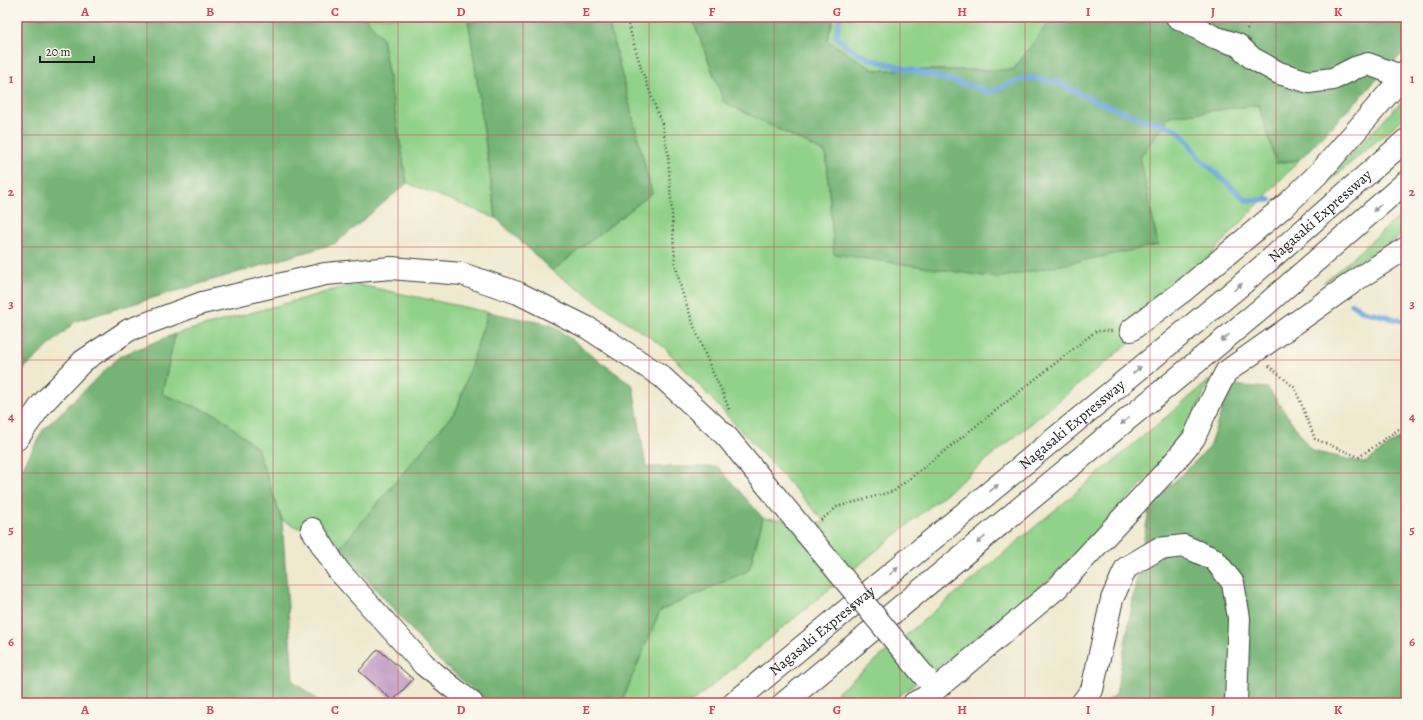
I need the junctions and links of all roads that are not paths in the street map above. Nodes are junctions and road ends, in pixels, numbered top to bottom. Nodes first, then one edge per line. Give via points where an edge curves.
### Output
1 (1177, 17) edge
2 (1402, 82) edge
3 (1406, 140) edge
4 (1406, 182) edge
5 (1406, 248) edge
6 (1131, 330) road end
7 (17, 439) edge
8 (312, 529) dead end
9 (936, 690) edge
10 (472, 703) edge
11 (734, 703) edge
12 (784, 703) edge
13 (914, 703) edge
14 (1082, 703) edge
15 (1236, 703) edge

1 - 2 main road via 1214,37 1238,45 1252,58 1280,73 1309,82 1333,79 1368,64
2 - 6 main road via 1322,170 1288,203 1182,292
11 -> 3 main road, Nagasaki Expressway via 1240,285
4 -> 12 main road, Nagasaki Expressway via 1261,309
5 - 9 main road via 1226,372 1194,438 1170,467 1057,588
7 - 9 main road, bridge via 42,404 83,361 129,330 202,303 325,274 391,268 462,274 518,293 588,328 660,376 727,437
8 - 10 main road via 338,570 424,665
9 - 13 main road
14 - 15 main road via 1092,690 1112,599 1126,568 1158,549 1184,546 1214,559 1233,583 1239,618

